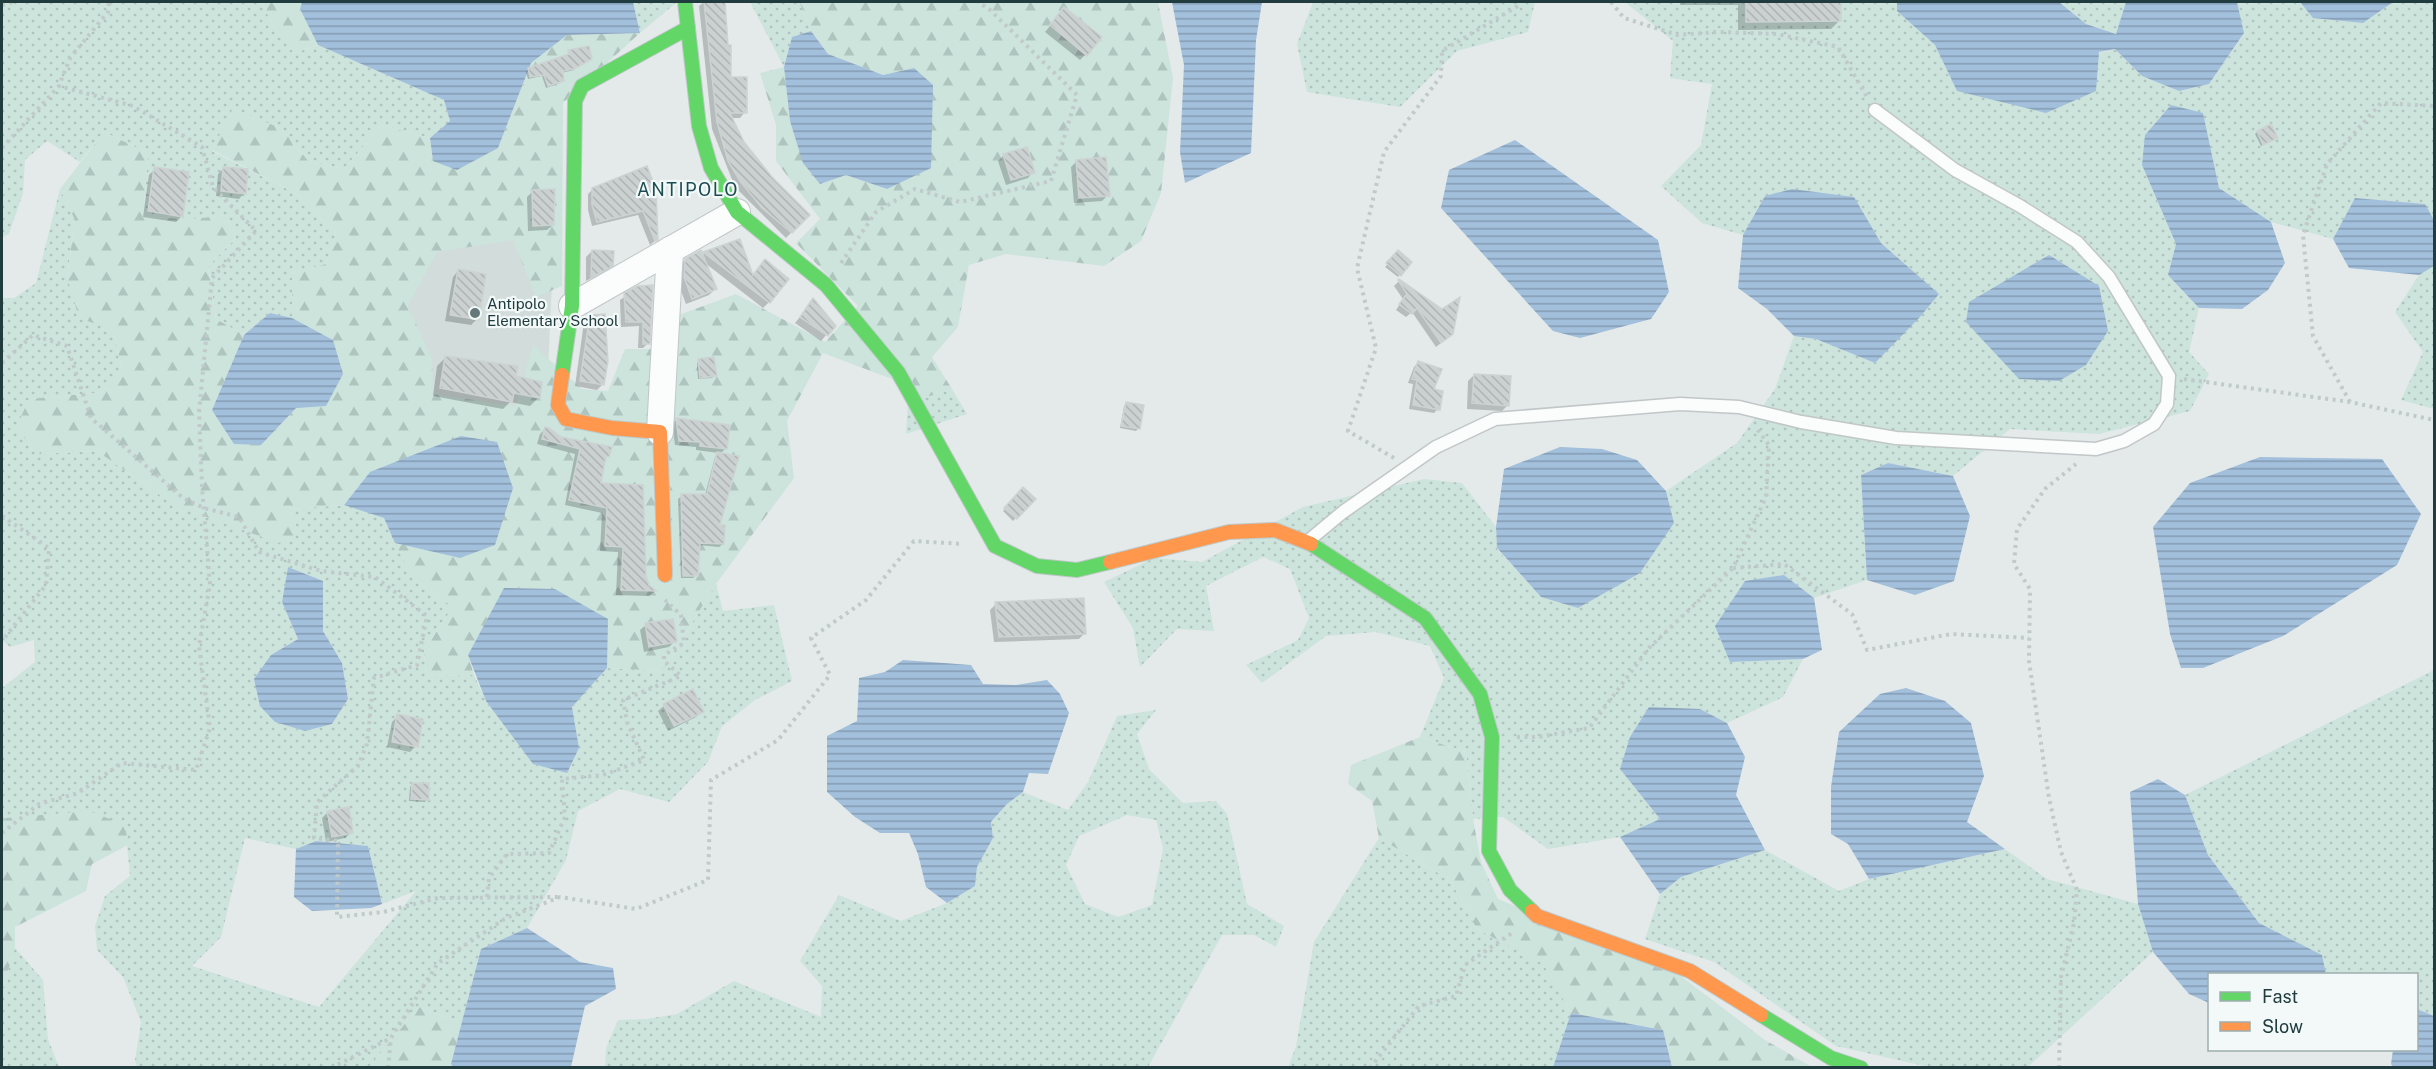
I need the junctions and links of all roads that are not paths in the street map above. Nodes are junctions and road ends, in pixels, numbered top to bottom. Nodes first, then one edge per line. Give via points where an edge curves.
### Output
1 (685, 2) edge
2 (688, 28) junction
3 (1875, 110) road end
4 (737, 212) junction
5 (670, 250) junction
6 (572, 306) junction
7 (660, 432) junction
8 (1308, 542) junction
9 (665, 575) road end
10 (1861, 1068) edge

1 - 2 street
2 - 4 street via 699,126 711,168
2 - 6 street via 582,86 575,100
3 - 8 lane via 1955,170 2077,243 2109,277 2169,376 2167,404 2154,424 2124,441 2096,449 1896,438 1739,407 1680,404 1495,419 1436,447
4 - 5 street
4 - 8 street via 826,285 898,372 995,546 1037,566 1077,570 1229,532 1275,530
5 - 6 street
5 - 7 street
6 - 7 street via 558,405 566,419 635,432
7 - 9 street
8 - 10 street via 1425,618 1480,694 1492,737 1489,851 1510,890 1537,916 1690,971 1831,1058

